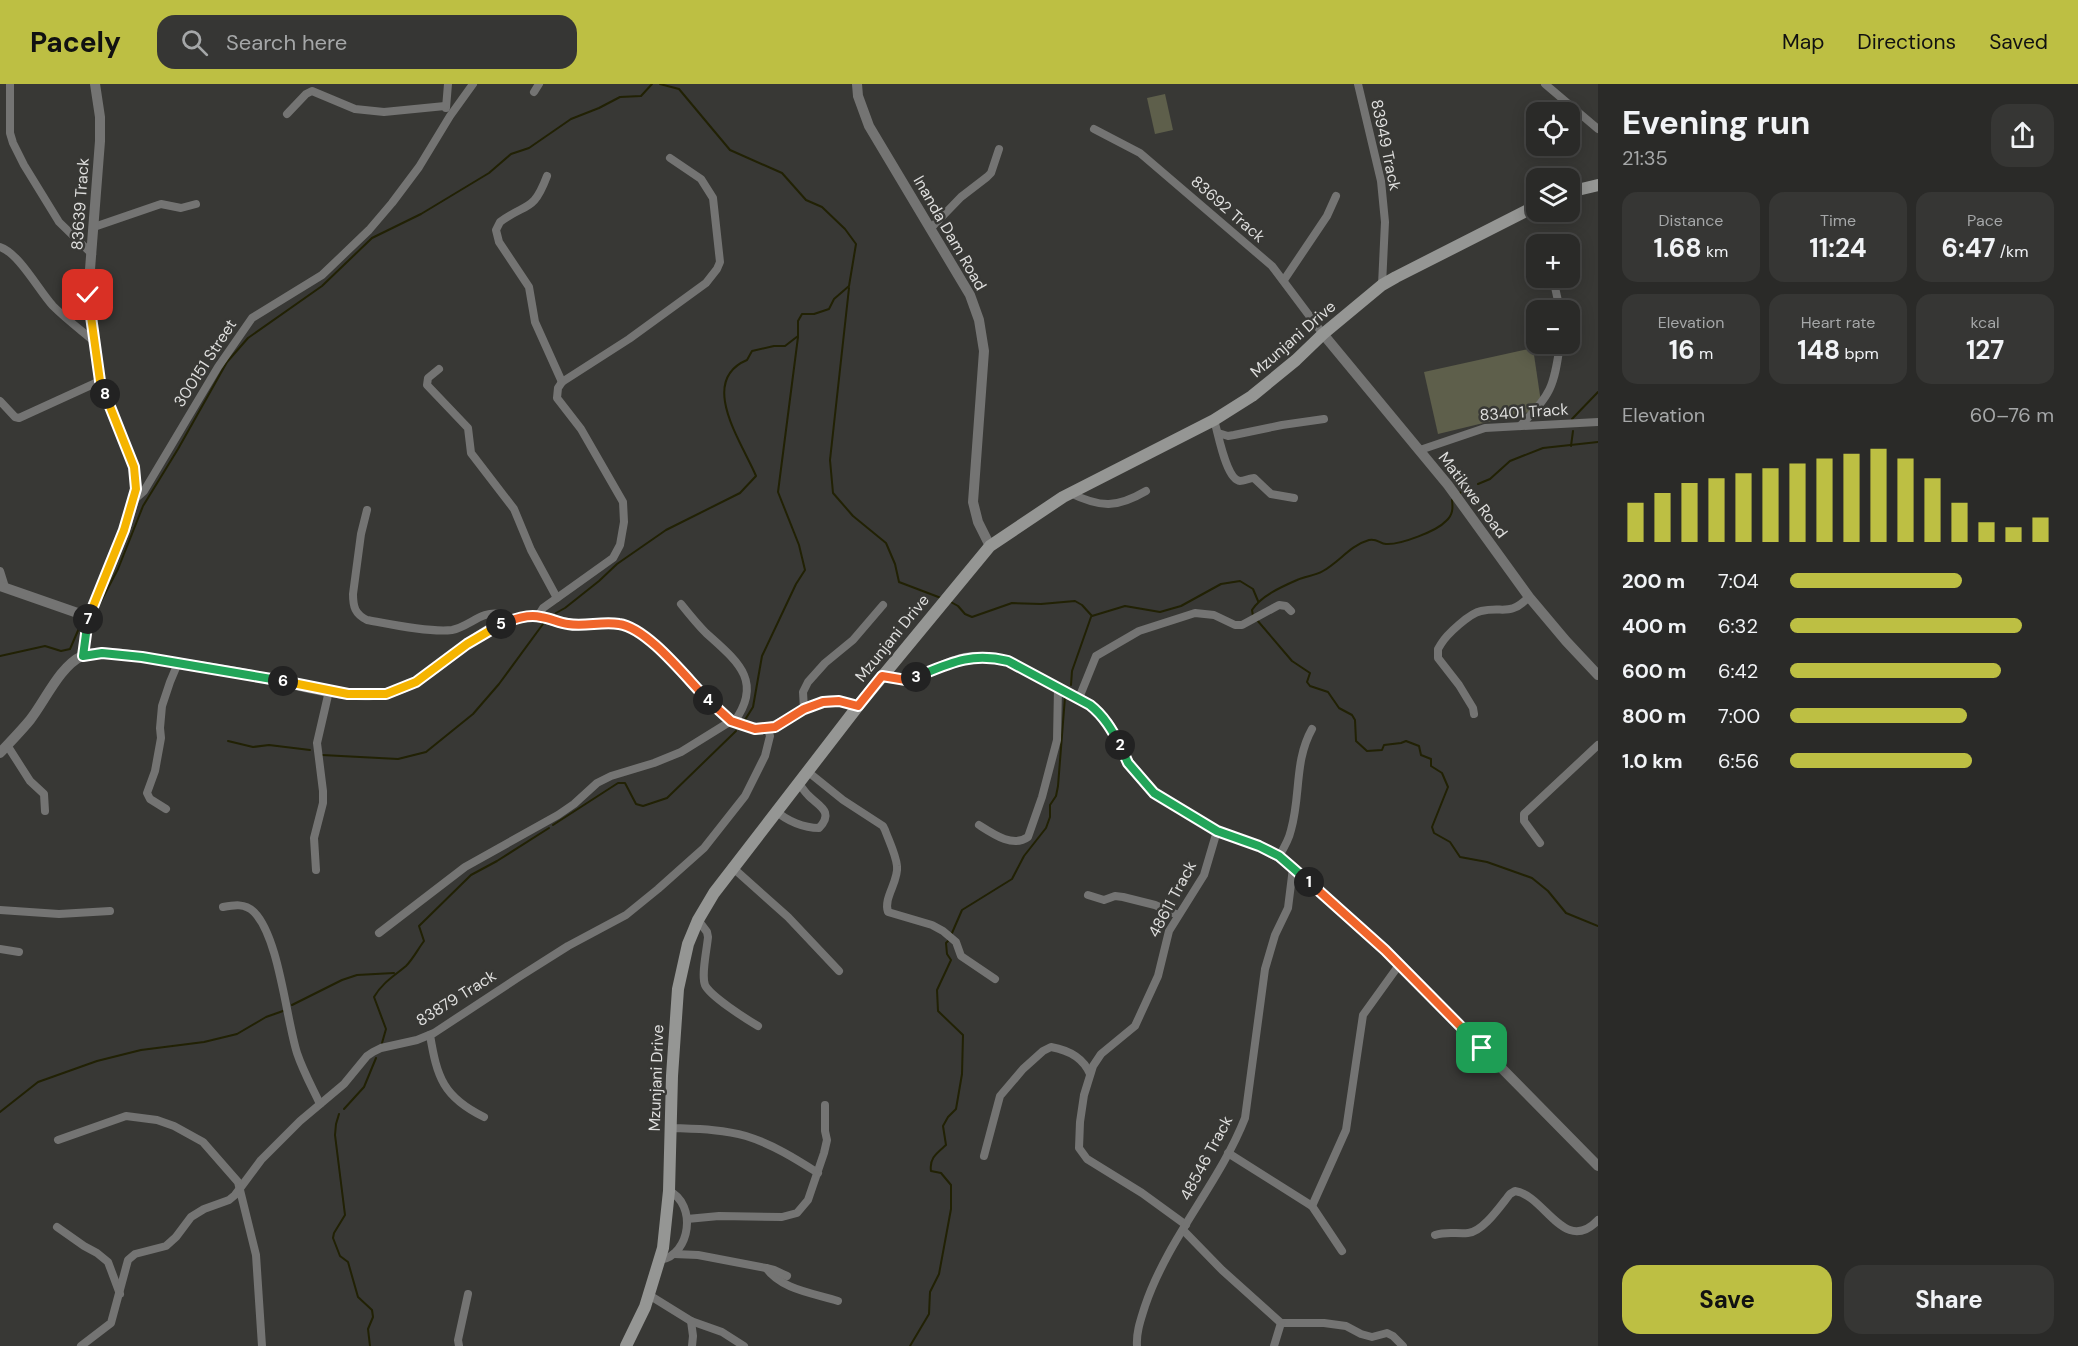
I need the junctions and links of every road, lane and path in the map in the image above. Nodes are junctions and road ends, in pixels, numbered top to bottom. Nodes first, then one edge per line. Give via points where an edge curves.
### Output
1 (10, 84) edge
2 (94, 84) edge
3 (448, 84) edge
4 (473, 84) edge
5 (857, 84) edge
6 (1358, 84) edge
7 (1545, 84) edge
8 (446, 106) junction
9 (287, 114) dead end
10 (450, 116) junction
11 (1094, 129) dead end
12 (1598, 129) edge
13 (999, 148) dead end
14 (670, 158) dead end
15 (548, 176) dead end
16 (1598, 184) edge
17 (1580, 189) edge
18 (1336, 196) dead end
19 (196, 204) dead end
20 (1526, 211) edge
21 (94, 227) junction
22 (931, 228) junction
23 (0, 247) edge
24 (92, 254) junction
25 (1284, 280) junction
26 (1382, 285) junction
27 (1323, 334) junction
28 (96, 343) junction
29 (1558, 354) edge
30 (439, 369) dead end
31 (100, 381) junction
32 (562, 382) junction
33 (0, 401) edge
34 (1324, 419) dead end
35 (1214, 420) junction
36 (1598, 422) edge
37 (1520, 426) junction
38 (1218, 433) junction
39 (1420, 450) junction
40 (1146, 491) dead end
41 (1070, 493) junction
42 (1294, 498) dead end
43 (135, 499) junction
44 (367, 510) dead end
45 (990, 546) junction
46 (0, 571) edge
47 (2, 586) edge
48 (1529, 597) junction
49 (557, 598) junction
50 (681, 604) dead end
51 (883, 605) dead end
52 (1291, 611) dead end
53 (538, 616) junction
54 (89, 617) junction
55 (506, 622) junction
56 (83, 656) junction
57 (178, 663) junction
58 (1598, 675) edge
59 (882, 676) junction
60 (1058, 687) junction
61 (329, 691) junction
62 (1079, 698) junction
63 (858, 706) junction
64 (804, 709) junction
65 (1474, 714) dead end
66 (732, 722) junction
67 (768, 729) junction
68 (1312, 729) dead end
69 (1598, 745) edge
70 (4, 749) edge
71 (807, 771) junction
72 (798, 782) junction
73 (166, 809) dead end
74 (45, 811) dead end
75 (776, 811) junction
76 (979, 825) dead end
77 (1217, 831) junction
78 (1540, 843) dead end
79 (1279, 856) junction
80 (732, 867) junction
81 (1293, 868) junction
82 (316, 870) dead end
83 (1088, 895) dead end
84 (223, 907) dead end
85 (0, 910) edge
86 (110, 911) dead end
87 (1178, 915) junction
88 (698, 920) junction
89 (380, 933) dead end
90 (0, 949) edge
91 (19, 952) dead end
92 (1399, 965) junction
93 (839, 972) dead end
94 (995, 979) dead end
95 (758, 1026) dead end
96 (430, 1035) junction
97 (1090, 1074) junction
98 (320, 1104) junction
99 (825, 1105) dead end
100 (484, 1117) dead end
101 (671, 1128) junction
102 (58, 1140) dead end
103 (1228, 1154) junction
104 (984, 1156) dead end
105 (1598, 1166) edge
106 (818, 1173) junction
107 (240, 1188) junction
108 (669, 1191) junction
109 (1312, 1206) junction
110 (687, 1219) junction
111 (1598, 1220) edge
112 (57, 1227) dead end
113 (1184, 1227) junction
114 (1435, 1234) dead end
115 (1342, 1251) dead end
116 (674, 1254) junction
117 (660, 1260) junction
118 (766, 1268) junction
119 (786, 1276) dead end
120 (120, 1294) junction
121 (468, 1294) dead end
122 (649, 1295) junction
123 (838, 1301) dead end
124 (691, 1321) junction
125 (1281, 1323) junction
126 (81, 1346) edge
127 (262, 1346) edge
128 (459, 1346) edge
129 (626, 1346) edge
130 (692, 1346) edge
131 (744, 1346) edge
132 (1137, 1346) edge
133 (1274, 1346) edge
134 (1403, 1346) edge

1 - 24 street via 13,143 59,222
2 - 21 street, 83639 Track via 101,129
3 - 8 street
4 - 10 street, 300151 Street
5 - 22 street, Inanda Dam Road via 869,126
6 - 26 street, 83949 Track via 1381,181 1385,222
7 - 12 street
8 - 9 street via 384,112 355,109 312,91
8 - 10 street
10 - 43 street, 300151 Street via 419,167 369,230 322,275 252,318 144,491
11 - 25 street, 83692 Track via 1140,153
13 - 22 street via 991,173
14 - 32 street via 701,179 713,198 720,262 717,269 706,283
15 - 32 street via 539,197 500,222 496,235 525,278 535,322
16 - 17 main road
18 - 25 street
19 - 21 street via 181,208 161,204
20 - 26 main road, Mzunjani Drive
21 - 24 street, 83639 Track
22 - 45 street, Inanda Dam Road via 970,295 979,320 984,351 973,502
23 - 28 street via 18,261 54,307
24 - 28 street, 83639 Track via 88,295
25 - 27 street, 83692 Track
26 - 27 main road, Mzunjani Drive
27 - 35 main road, Mzunjani Drive via 1272,381
27 - 39 street, Matikwe Road
28 - 31 street, 83639 Track
29 - 37 street via 1548,394
30 - 49 street via 428,378 427,385 468,428 471,453 514,509
31 - 33 street via 19,418
31 - 43 street, 83639 Track via 134,467
32 - 49 street via 557,398 589,442 623,502 624,514 617,553
34 - 38 street via 1228,436
35 - 38 street
35 - 41 main road, Mzunjani Drive
36 - 37 street, 83401 Track
37 - 39 street, 83401 Track via 1472,431
38 - 42 street via 1234,479 1254,478 1271,494
39 - 48 street, Matikwe Road
40 - 41 street via 1128,502 1109,505
41 - 45 main road, Mzunjani Drive
43 - 54 street, 300151 Street
44 - 55 street via 352,594 357,614 367,620 441,630 456,629 494,613
45 - 59 main road, Mzunjani Drive
46 - 47 street
47 - 54 street
48 - 58 street, Matikwe Road
48 - 65 street via 1517,608 1474,613 1443,639 1438,649 1438,658 1459,685
49 - 53 street
50 - 66 street via 745,675 747,700
51 - 64 street via 808,682 803,692
52 - 62 street via 1279,604 1239,626 1214,615 1195,613 1138,631 1096,656
53 - 55 street
53 - 66 street via 569,624 617,623 634,629
54 - 56 street, 300151 Street
55 - 61 street via 400,689 376,695
56 - 57 street via 102,653
56 - 70 street via 65,671
57 - 61 street
57 - 73 street via 162,706 161,738 147,792 150,799
59 - 60 street via 906,680 957,660 981,656 1008,661
59 - 63 main road, Mzunjani Drive
60 - 62 street
60 - 76 street via 1058,740 1028,837 1014,842
61 - 82 street via 317,743 324,791 314,838
62 - 77 street via 1099,712 1128,763 1154,793
63 - 64 street via 829,700
63 - 71 main road, Mzunjani Drive
64 - 67 street
66 - 67 street
66 - 89 street via 681,752 597,783 574,804 465,867
67 - 96 street, 83879 Track via 765,756 745,796 704,848 678,872 626,915 519,976
68 - 79 street via 1300,759 1291,831
69 - 78 street via 1524,814 1524,821
70 - 74 street via 44,794
71 - 72 main road, Mzunjani Drive
71 - 94 street via 883,826 897,866 886,905 888,912 943,931 956,942 961,956
72 - 75 main road, Mzunjani Drive
72 - 75 street via 824,809 822,825 811,827 788,820
75 - 80 main road, Mzunjani Drive
77 - 79 street
77 - 87 street, 48611 Track via 1204,875
79 - 81 street
80 - 88 main road, Mzunjani Drive
80 - 93 street via 788,917
81 - 92 street
81 - 103 street, 48546 Track via 1288,908 1265,969 1245,1118
83 - 87 street via 1104,900 1124,897
84 - 98 street via 235,904 248,908 263,926 284,991 298,1055
85 - 86 street via 59,915
87 - 97 street, 48611 Track via 1165,941 1158,976 1135,1026 1098,1058
88 - 95 street via 708,937 706,987 734,1012
88 - 101 main road, Mzunjani Drive via 683,958 678,989
90 - 91 street
92 - 105 street
92 - 109 street via 1363,1015 1346,1130
96 - 98 street, 83879 Track via 373,1052
96 - 100 street via 442,1081 458,1101
97 - 104 street via 1070,1053 1051,1047 1043,1052 1000,1096
97 - 113 street, 48611 Track via 1081,1108 1081,1153 1142,1193
98 - 107 street, 83879 Track via 261,1160
99 - 106 street via 827,1140
101 - 106 street via 746,1136
101 - 108 main road, Mzunjani Drive
102 - 107 street via 121,1117 157,1120 203,1142
103 - 109 street
103 - 113 street, 48546 Track
106 - 110 street via 803,1207 790,1216
107 - 120 street, 83879 Track via 229,1200 191,1217 166,1246 128,1260
107 - 127 street via 256,1255
108 - 110 street via 675,1194
108 - 117 main road, Mzunjani Drive
109 - 115 street
110 - 116 street via 686,1235
111 - 114 street via 1583,1231 1574,1232 1515,1191 1478,1230
112 - 120 street via 108,1262
113 - 125 street via 1222,1270
113 - 132 street, 48546 Track via 1150,1293 1138,1328
116 - 117 street
116 - 118 street
117 - 122 main road, Mzunjani Drive
118 - 119 street
118 - 123 street via 784,1285
120 - 126 street via 111,1323
121 - 128 street
122 - 124 street
122 - 129 main road, Mzunjani Drive
124 - 130 street
124 - 131 street via 722,1332
125 - 133 street
125 - 134 street via 1346,1326 1372,1337 1387,1333

